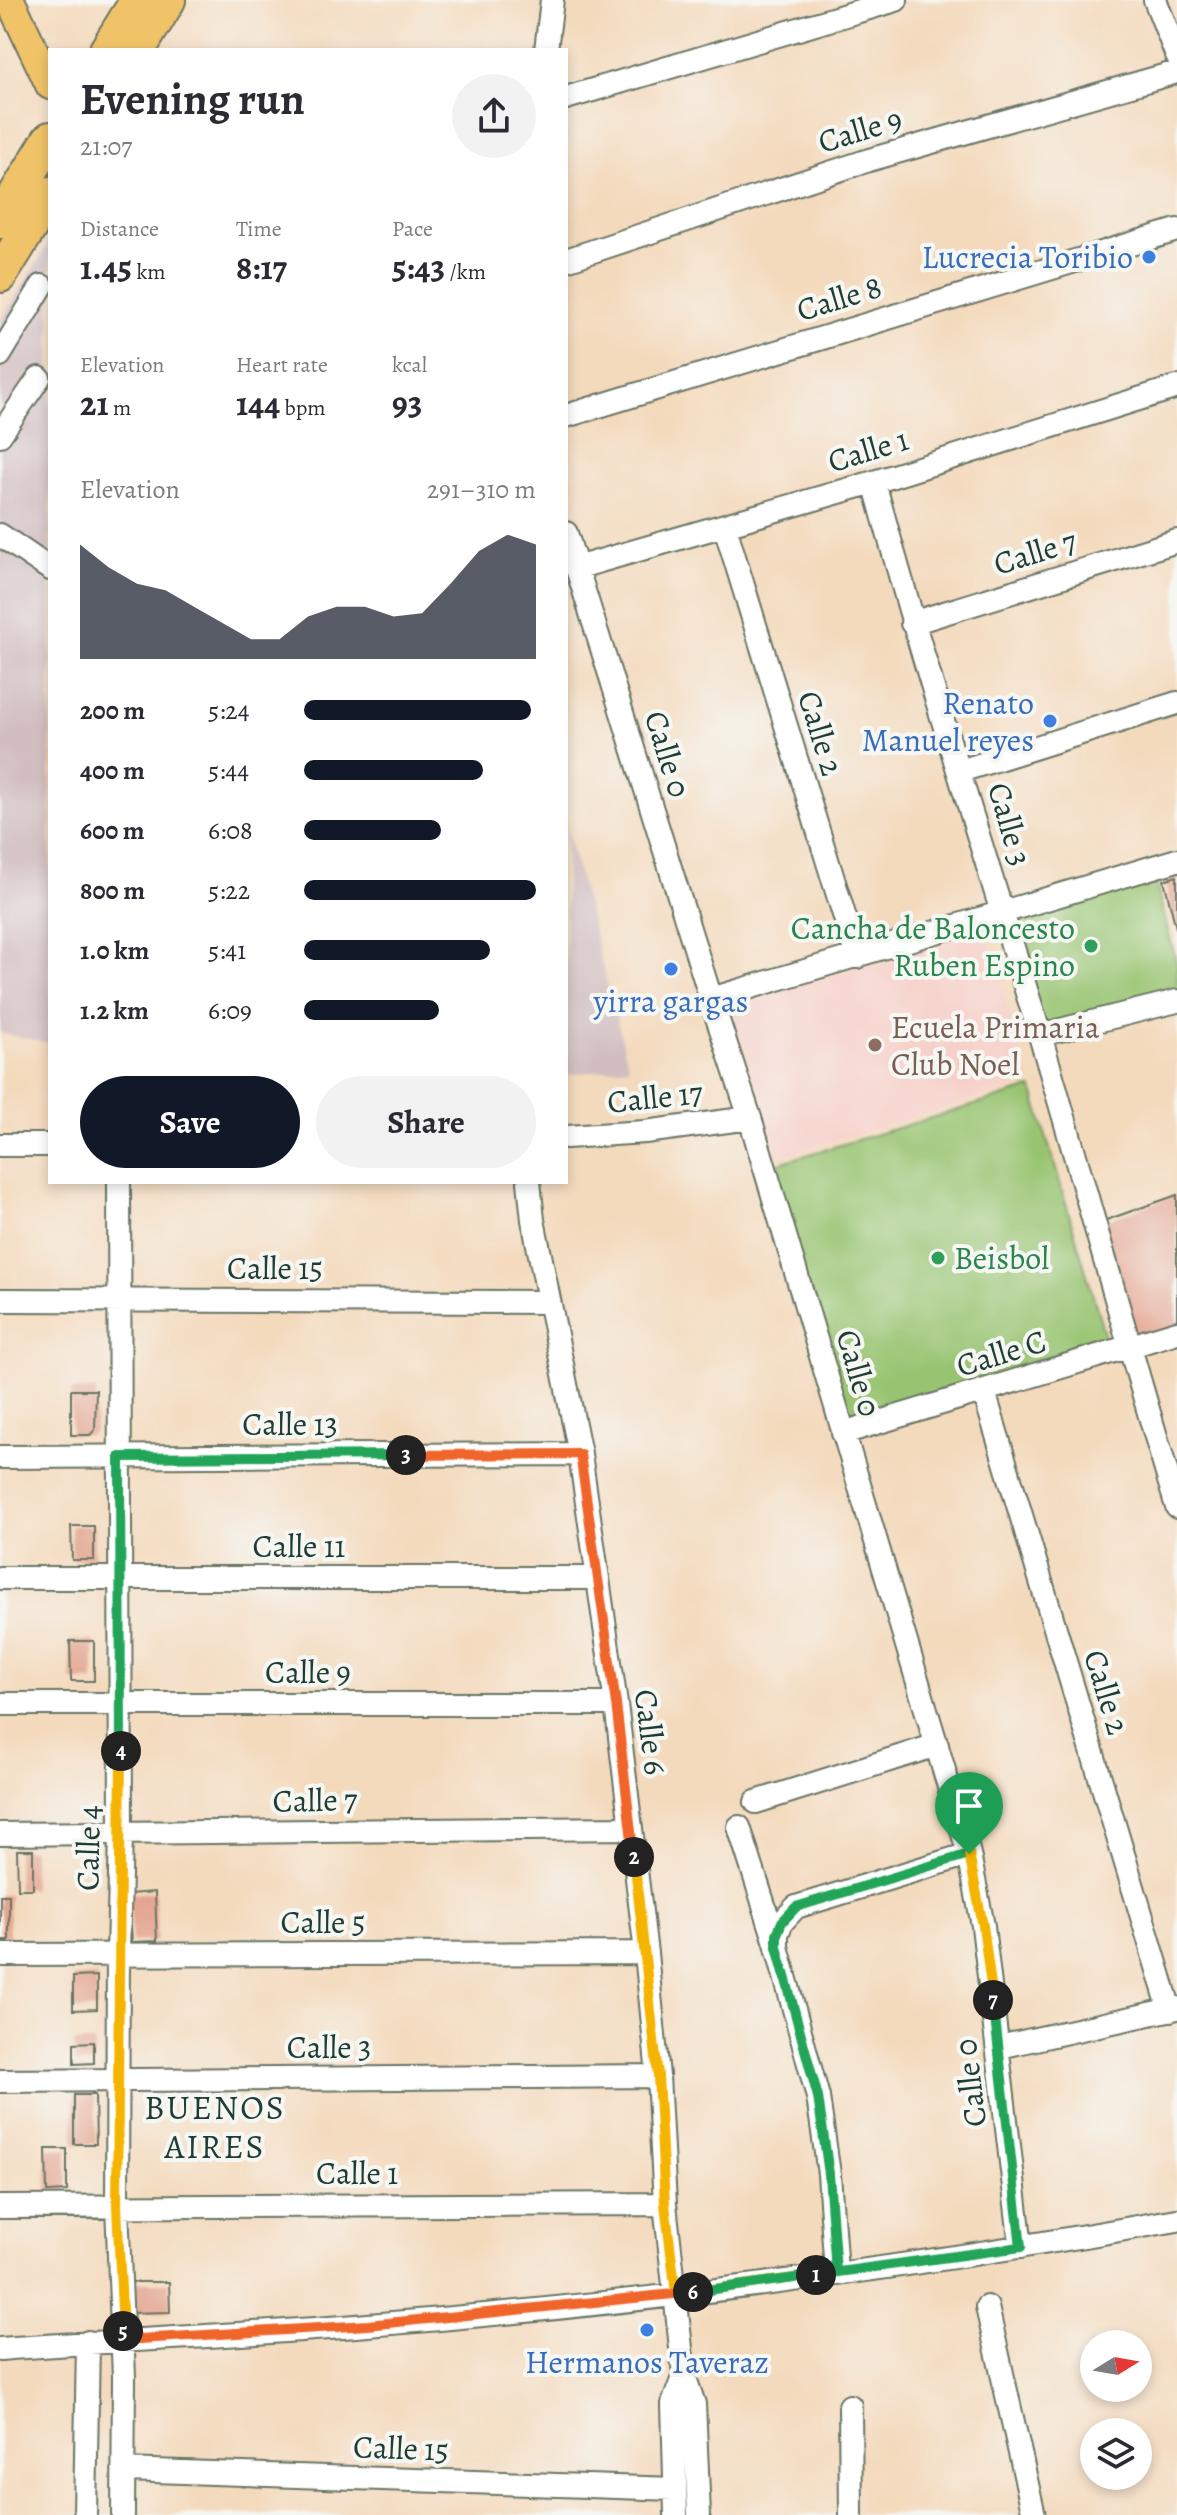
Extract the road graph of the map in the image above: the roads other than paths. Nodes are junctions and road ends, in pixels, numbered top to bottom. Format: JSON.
{"nodes":[{"id":1,"x":10,"y":0,"type":"edge"},
{"id":2,"x":30,"y":0,"type":"edge"},
{"id":3,"x":138,"y":0,"type":"edge"},
{"id":4,"x":168,"y":0,"type":"edge"},
{"id":5,"x":552,"y":0,"type":"edge"},
{"id":6,"x":896,"y":0,"type":"edge"},
{"id":7,"x":1155,"y":0,"type":"edge"},
{"id":8,"x":49,"y":48,"type":"edge"},
{"id":9,"x":108,"y":48,"type":"edge"},
{"id":10,"x":139,"y":48,"type":"edge"},
{"id":11,"x":546,"y":48,"type":"edge"},
{"id":12,"x":1177,"y":56,"type":"edge"},
{"id":13,"x":1177,"y":72,"type":"edge"},
{"id":14,"x":48,"y":81,"type":"edge"},
{"id":15,"x":568,"y":97,"type":"edge"},
{"id":16,"x":48,"y":142,"type":"edge"},
{"id":17,"x":48,"y":197,"type":"edge"},
{"id":18,"x":0,"y":221,"type":"edge"},
{"id":19,"x":1177,"y":230,"type":"edge"},
{"id":20,"x":568,"y":259,"type":"edge"},
{"id":21,"x":0,"y":275,"type":"edge"},
{"id":22,"x":42,"y":286,"type":"dead end"},
{"id":23,"x":0,"y":355,"type":"edge"},
{"id":24,"x":39,"y":378,"type":"dead end"},
{"id":25,"x":1177,"y":387,"type":"edge"},
{"id":26,"x":568,"y":415,"type":"edge"},
{"id":27,"x":0,"y":435,"type":"edge"},
{"id":28,"x":874,"y":482,"type":"junction"},
{"id":29,"x":725,"y":527,"type":"junction"},
{"id":30,"x":0,"y":535,"type":"edge"},
{"id":31,"x":568,"y":540,"type":"edge"},
{"id":32,"x":1177,"y":541,"type":"edge"},
{"id":33,"x":48,"y":568,"type":"edge"},
{"id":34,"x":576,"y":568,"type":"junction"},
{"id":35,"x":912,"y":623,"type":"junction"},
{"id":36,"x":1177,"y":703,"type":"edge"},
{"id":37,"x":960,"y":771,"type":"junction"},
{"id":38,"x":1177,"y":860,"type":"edge"},
{"id":39,"x":1002,"y":913,"type":"junction"},
{"id":40,"x":857,"y":957,"type":"junction"},
{"id":41,"x":711,"y":999,"type":"junction"},
{"id":42,"x":1177,"y":1001,"type":"edge"},
{"id":43,"x":1040,"y":1035,"type":"junction"},
{"id":44,"x":750,"y":1118,"type":"junction"},
{"id":45,"x":568,"y":1137,"type":"edge"},
{"id":46,"x":0,"y":1145,"type":"edge"},
{"id":47,"x":48,"y":1145,"type":"edge"},
{"id":48,"x":119,"y":1184,"type":"edge"},
{"id":49,"x":529,"y":1184,"type":"edge"},
{"id":50,"x":119,"y":1299,"type":"junction"},
{"id":51,"x":0,"y":1300,"type":"edge"},
{"id":52,"x":549,"y":1302,"type":"junction"},
{"id":53,"x":1177,"y":1332,"type":"edge"},
{"id":54,"x":1128,"y":1347,"type":"junction"},
{"id":55,"x":984,"y":1392,"type":"junction"},
{"id":56,"x":843,"y":1433,"type":"junction"},
{"id":57,"x":580,"y":1454,"type":"junction"},
{"id":58,"x":0,"y":1457,"type":"edge"},
{"id":59,"x":120,"y":1457,"type":"junction"},
{"id":60,"x":1177,"y":1507,"type":"edge"},
{"id":61,"x":0,"y":1578,"type":"edge"},
{"id":62,"x":120,"y":1578,"type":"junction"},
{"id":63,"x":598,"y":1578,"type":"junction"},
{"id":64,"x":0,"y":1704,"type":"edge"},
{"id":65,"x":121,"y":1704,"type":"junction"},
{"id":66,"x":616,"y":1704,"type":"junction"},
{"id":67,"x":937,"y":1745,"type":"junction"},
{"id":68,"x":756,"y":1802,"type":"dead end"},
{"id":69,"x":739,"y":1827,"type":"dead end"},
{"id":70,"x":631,"y":1828,"type":"junction"},
{"id":71,"x":0,"y":1834,"type":"edge"},
{"id":72,"x":121,"y":1834,"type":"junction"},
{"id":73,"x":969,"y":1854,"type":"junction"},
{"id":74,"x":777,"y":1947,"type":"junction"},
{"id":75,"x":646,"y":1953,"type":"junction"},
{"id":76,"x":118,"y":1954,"type":"junction"},
{"id":77,"x":0,"y":1955,"type":"edge"},
{"id":78,"x":1173,"y":2009,"type":"edge"},
{"id":79,"x":999,"y":2047,"type":"junction"},
{"id":80,"x":658,"y":2076,"type":"junction"},
{"id":81,"x":0,"y":2081,"type":"edge"},
{"id":82,"x":118,"y":2081,"type":"junction"},
{"id":83,"x":665,"y":2204,"type":"junction"},
{"id":84,"x":117,"y":2206,"type":"junction"},
{"id":85,"x":0,"y":2207,"type":"edge"},
{"id":86,"x":1177,"y":2220,"type":"edge"},
{"id":87,"x":1021,"y":2247,"type":"junction"},
{"id":88,"x":836,"y":2272,"type":"junction"},
{"id":89,"x":676,"y":2294,"type":"junction"},
{"id":90,"x":987,"y":2307,"type":"dead end"},
{"id":91,"x":123,"y":2340,"type":"junction"},
{"id":92,"x":88,"y":2342,"type":"junction"},
{"id":93,"x":0,"y":2349,"type":"edge"},
{"id":94,"x":684,"y":2375,"type":"junction"},
{"id":95,"x":850,"y":2406,"type":"dead end"},
{"id":96,"x":124,"y":2470,"type":"junction"},
{"id":97,"x":675,"y":2489,"type":"junction"},
{"id":98,"x":85,"y":2515,"type":"edge"},
{"id":99,"x":123,"y":2515,"type":"edge"},
{"id":100,"x":676,"y":2515,"type":"edge"},
{"id":101,"x":699,"y":2515,"type":"edge"},
{"id":102,"x":851,"y":2515,"type":"edge"},
{"id":103,"x":1034,"y":2515,"type":"edge"}],
"edges":[{"from":1,"to":14,"type":"main road"},
{"from":2,"to":8,"type":"main road"},
{"from":3,"to":9,"type":"highway"},
{"from":4,"to":10,"type":"highway"},
{"from":5,"to":11,"type":"street"},
{"from":6,"to":15,"type":"street"},
{"from":7,"to":12,"type":"street"},
{"from":13,"to":20,"type":"street","name":"Calle 9"},
{"from":16,"to":18,"type":"highway"},
{"from":17,"to":21,"type":"highway"},
{"from":19,"to":26,"type":"street","name":"Calle 8"},
{"from":22,"to":23,"type":"street"},
{"from":24,"to":27,"type":"street"},
{"from":25,"to":28,"type":"street","name":"Calle 1"},
{"from":28,"to":29,"type":"street","name":"Calle 1"},
{"from":28,"to":35,"type":"street","name":"Calle 3"},
{"from":29,"to":34,"type":"street","name":"Calle 1"},
{"from":29,"to":40,"type":"street","name":"Calle 2"},
{"from":30,"to":33,"type":"street"},
{"from":31,"to":34,"type":"street","name":"Calle 0"},
{"from":32,"to":35,"type":"street","name":"Calle 7"},
{"from":34,"to":41,"type":"street","name":"Calle 0"},
{"from":35,"to":37,"type":"street","name":"Calle 3"},
{"from":36,"to":37,"type":"street"},
{"from":37,"to":39,"type":"street","name":"Calle 3"},
{"from":38,"to":39,"type":"street"},
{"from":39,"to":40,"type":"street"},
{"from":39,"to":43,"type":"street","name":"Calle 3"},
{"from":40,"to":41,"type":"street"},
{"from":41,"to":44,"type":"street","name":"Calle 0"},
{"from":42,"to":43,"type":"street"},
{"from":43,"to":54,"type":"street","name":"Calle 3"},
{"from":44,"to":45,"type":"street","name":"Calle 17"},
{"from":44,"to":56,"type":"street","name":"Calle 0"},
{"from":46,"to":47,"type":"street"},
{"from":48,"to":50,"type":"street","name":"Calle 4"},
{"from":49,"to":52,"type":"street","name":"Calle 6"},
{"from":50,"to":51,"type":"street","name":"Calle 15"},
{"from":50,"to":52,"type":"street","name":"Calle 15"},
{"from":50,"to":59,"type":"street","name":"Calle 4"},
{"from":52,"to":57,"type":"street","name":"Calle 6"},
{"from":53,"to":54,"type":"street","name":"Calle C"},
{"from":54,"to":55,"type":"street","name":"Calle C"},
{"from":54,"to":60,"type":"street","name":"Calle 3"},
{"from":55,"to":56,"type":"street","name":"Calle C"},
{"from":55,"to":78,"type":"street","name":"Calle 2"},
{"from":56,"to":67,"type":"street","name":"Calle 0"},
{"from":57,"to":59,"type":"street","name":"Calle 13"},
{"from":57,"to":63,"type":"street","name":"Calle 6"},
{"from":58,"to":59,"type":"street","name":"Calle 13"},
{"from":59,"to":62,"type":"street","name":"Calle 4"},
{"from":61,"to":62,"type":"street","name":"Calle 11"},
{"from":62,"to":63,"type":"street","name":"Calle 11"},
{"from":62,"to":65,"type":"street","name":"Calle 4"},
{"from":63,"to":66,"type":"street","name":"Calle 6"},
{"from":64,"to":65,"type":"street","name":"Calle 9"},
{"from":65,"to":66,"type":"street","name":"Calle 9"},
{"from":65,"to":72,"type":"street","name":"Calle 4"},
{"from":66,"to":70,"type":"street","name":"Calle 6"},
{"from":67,"to":68,"type":"street"},
{"from":67,"to":73,"type":"street","name":"Calle 0"},
{"from":69,"to":74,"type":"street"},
{"from":70,"to":72,"type":"street","name":"Calle 7"},
{"from":70,"to":75,"type":"street","name":"Calle 6"},
{"from":71,"to":72,"type":"street","name":"Calle 7"},
{"from":72,"to":76,"type":"street","name":"Calle 4"},
{"from":73,"to":74,"type":"street"},
{"from":73,"to":79,"type":"street","name":"Calle 0"},
{"from":74,"to":88,"type":"street"},
{"from":75,"to":76,"type":"street","name":"Calle 5"},
{"from":75,"to":80,"type":"street","name":"Calle 6"},
{"from":76,"to":77,"type":"street","name":"Calle 5"},
{"from":76,"to":82,"type":"street","name":"Calle 4"},
{"from":78,"to":79,"type":"street"},
{"from":79,"to":87,"type":"street","name":"Calle 0"},
{"from":80,"to":82,"type":"street","name":"Calle 3"},
{"from":80,"to":83,"type":"street","name":"Calle 6"},
{"from":81,"to":82,"type":"street","name":"Calle 3"},
{"from":82,"to":84,"type":"street","name":"Calle 4"},
{"from":83,"to":84,"type":"street","name":"Calle 1"},
{"from":83,"to":89,"type":"street","name":"Calle 6"},
{"from":84,"to":85,"type":"street","name":"Calle 1"},
{"from":84,"to":91,"type":"street","name":"Calle 4"},
{"from":86,"to":87,"type":"street"},
{"from":87,"to":88,"type":"street"},
{"from":88,"to":89,"type":"street"},
{"from":89,"to":91,"type":"street"},
{"from":89,"to":94,"type":"street","name":"Calle 6"},
{"from":90,"to":103,"type":"street"},
{"from":91,"to":92,"type":"street"},
{"from":91,"to":96,"type":"street","name":"Calle 4"},
{"from":92,"to":93,"type":"street"},
{"from":92,"to":98,"type":"street"},
{"from":94,"to":97,"type":"street"},
{"from":94,"to":101,"type":"street"},
{"from":95,"to":102,"type":"street"},
{"from":96,"to":97,"type":"street","name":"Calle 15"},
{"from":96,"to":99,"type":"street","name":"Calle 4"},
{"from":97,"to":100,"type":"street"}]}
